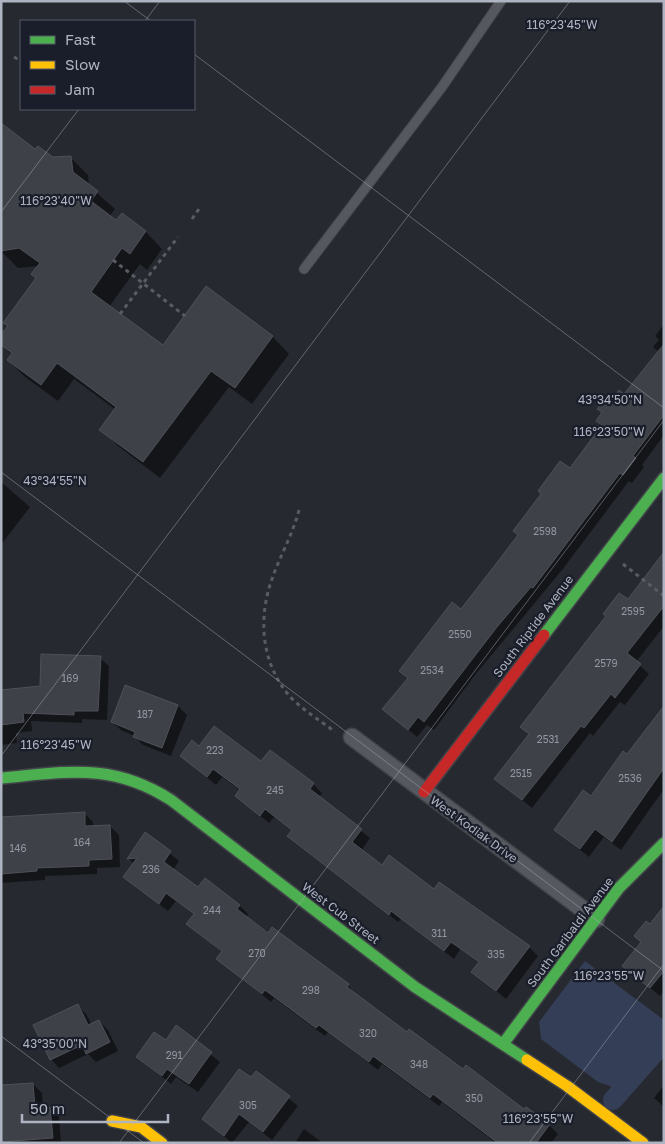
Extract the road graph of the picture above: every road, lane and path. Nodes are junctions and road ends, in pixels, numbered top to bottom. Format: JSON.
{"nodes":[{"id":1,"x":501,"y":1,"type":"edge"},
{"id":2,"x":14,"y":57,"type":"dead end"},
{"id":3,"x":20,"y":60,"type":"edge"},
{"id":4,"x":199,"y":209,"type":"dead end"},
{"id":5,"x":192,"y":219,"type":"dead end"},
{"id":6,"x":178,"y":237,"type":"dead end"},
{"id":7,"x":113,"y":260,"type":"dead end"},
{"id":8,"x":304,"y":269,"type":"dead end"},
{"id":9,"x":143,"y":283,"type":"junction"},
{"id":10,"x":120,"y":314,"type":"dead end"},
{"id":11,"x":184,"y":316,"type":"dead end"},
{"id":12,"x":664,"y":478,"type":"edge"},
{"id":13,"x":299,"y":510,"type":"dead end"},
{"id":14,"x":607,"y":552,"type":"junction"},
{"id":15,"x":664,"y":596,"type":"edge"},
{"id":16,"x":344,"y":735,"type":"joint"},
{"id":17,"x":1,"y":778,"type":"edge"},
{"id":18,"x":424,"y":792,"type":"junction"},
{"id":19,"x":664,"y":843,"type":"edge"},
{"id":20,"x":596,"y":919,"type":"junction"},
{"id":21,"x":503,"y":1044,"type":"junction"},
{"id":22,"x":112,"y":1121,"type":"dead end"},
{"id":23,"x":162,"y":1143,"type":"edge"},
{"id":24,"x":643,"y":1143,"type":"edge"}],
"edges":[{"from":1,"to":8,"type":"lane"},
{"from":2,"to":3,"type":"path"},
{"from":4,"to":5,"type":"path"},
{"from":6,"to":9,"type":"path"},
{"from":7,"to":9,"type":"path"},
{"from":9,"to":10,"type":"path"},
{"from":9,"to":11,"type":"path"},
{"from":12,"to":14,"type":"street","name":"South Riptide Avenue"},
{"from":13,"to":16,"type":"path"},
{"from":14,"to":15,"type":"path"},
{"from":14,"to":18,"type":"street","name":"South Riptide Avenue"},
{"from":16,"to":18,"type":"street","name":"West Kodiak Drive"},
{"from":17,"to":21,"type":"street","name":"West Cub Street"},
{"from":18,"to":20,"type":"street","name":"West Kodiak Drive"},
{"from":19,"to":20,"type":"street","name":"South Garibaldi Avenue"},
{"from":20,"to":21,"type":"street","name":"South Garibaldi Avenue"},
{"from":21,"to":24,"type":"street","name":"West Cub Street"},
{"from":22,"to":23,"type":"street"}]}
